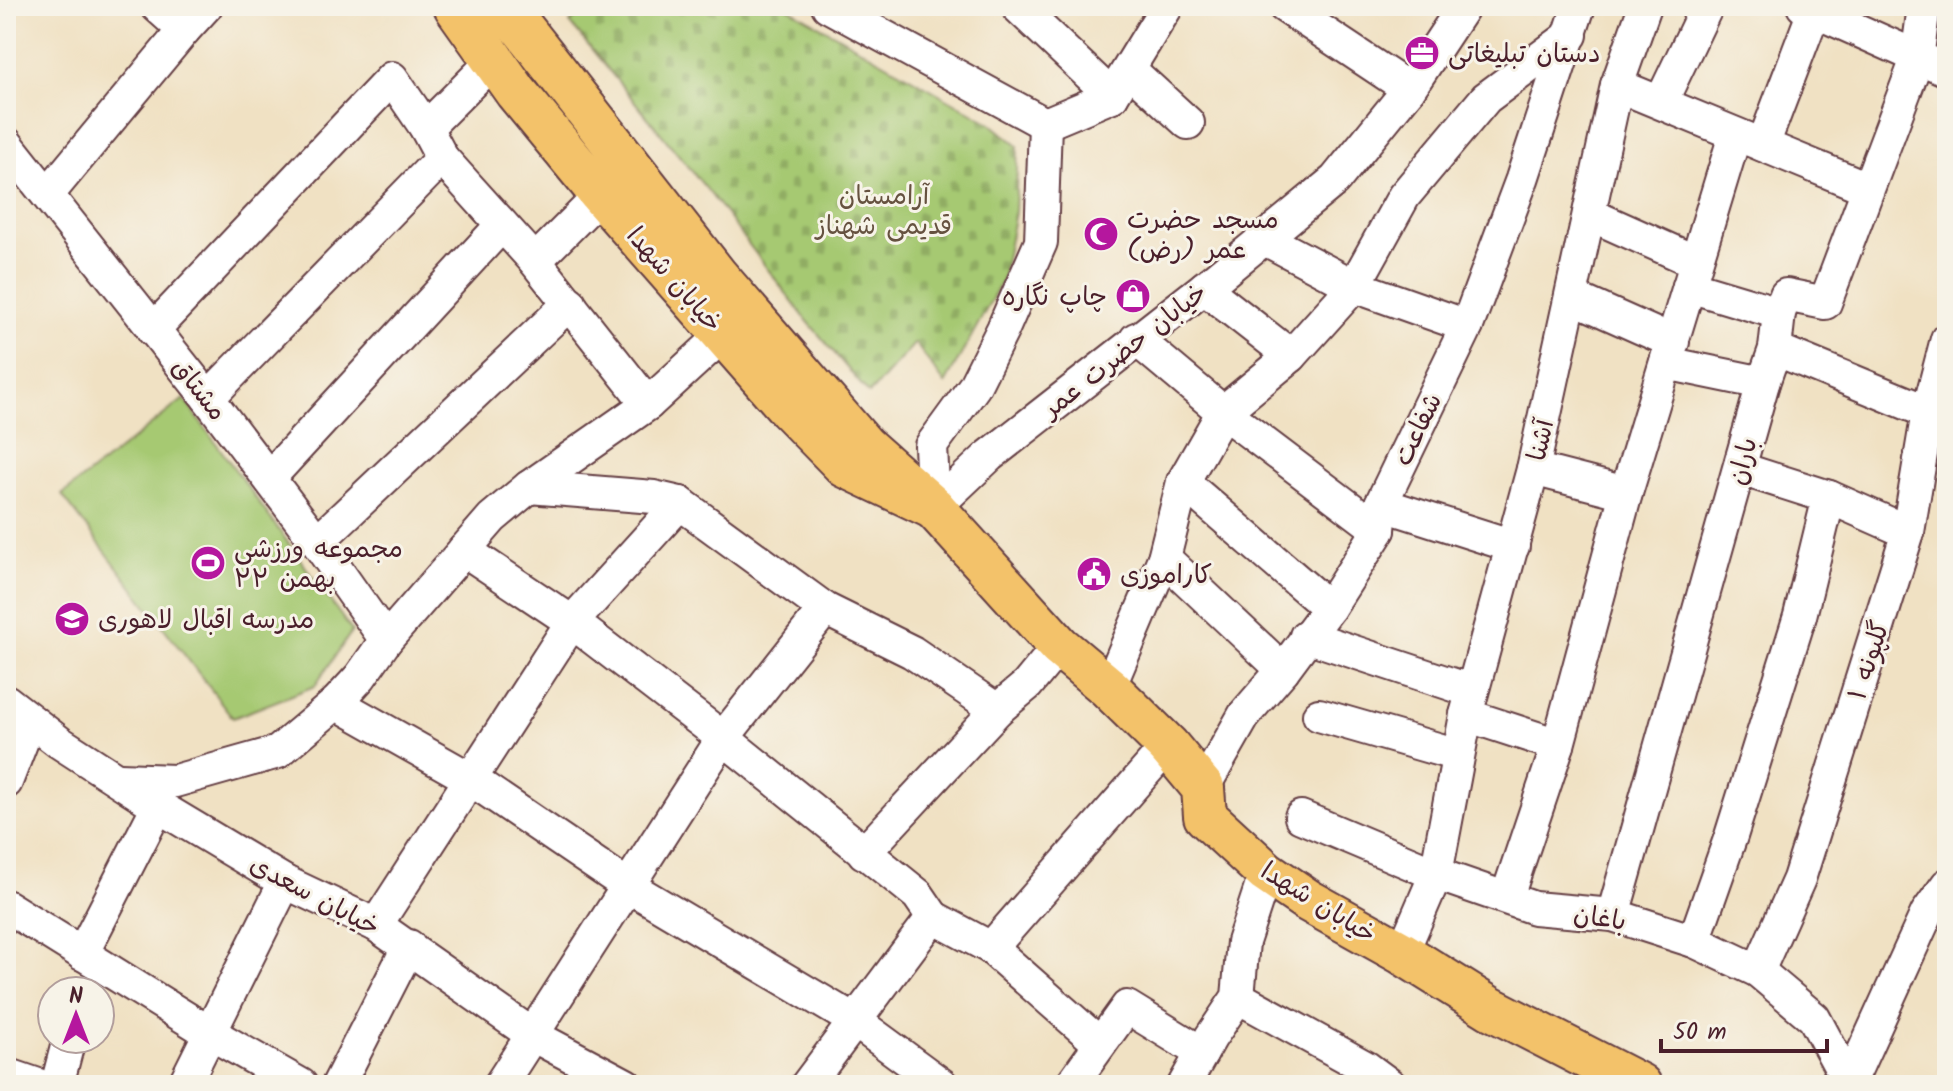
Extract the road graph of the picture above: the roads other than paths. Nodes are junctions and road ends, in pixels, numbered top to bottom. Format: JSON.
{"nodes":[{"id":1,"x":157,"y":6,"type":"edge"},
{"id":2,"x":206,"y":6,"type":"edge"},
{"id":3,"x":455,"y":6,"type":"edge"},
{"id":4,"x":505,"y":6,"type":"edge"},
{"id":5,"x":828,"y":6,"type":"edge"},
{"id":6,"x":1017,"y":6,"type":"edge"},
{"id":7,"x":1167,"y":6,"type":"edge"},
{"id":8,"x":1284,"y":6,"type":"edge"},
{"id":9,"x":1464,"y":6,"type":"edge"},
{"id":10,"x":1645,"y":6,"type":"edge"},
{"id":11,"x":1707,"y":6,"type":"edge"},
{"id":12,"x":1924,"y":6,"type":"edge"},
{"id":13,"x":1808,"y":8,"type":"edge"},
{"id":14,"x":1575,"y":21,"type":"edge"},
{"id":15,"x":184,"y":30,"type":"junction"},
{"id":16,"x":1917,"y":59,"type":"junction"},
{"id":17,"x":494,"y":60,"type":"junction"},
{"id":18,"x":1947,"y":70,"type":"edge"},
{"id":19,"x":1121,"y":83,"type":"junction"},
{"id":20,"x":1617,"y":85,"type":"junction"},
{"id":21,"x":1409,"y":89,"type":"junction"},
{"id":22,"x":1661,"y":102,"type":"junction"},
{"id":23,"x":1188,"y":123,"type":"dead end"},
{"id":24,"x":1045,"y":124,"type":"junction"},
{"id":25,"x":426,"y":128,"type":"junction"},
{"id":26,"x":1749,"y":140,"type":"junction"},
{"id":27,"x":6,"y":143,"type":"edge"},
{"id":28,"x":442,"y":158,"type":"junction"},
{"id":29,"x":1867,"y":188,"type":"junction"},
{"id":30,"x":48,"y":194,"type":"junction"},
{"id":31,"x":601,"y":195,"type":"junction"},
{"id":32,"x":1589,"y":214,"type":"junction"},
{"id":33,"x":502,"y":225,"type":"junction"},
{"id":34,"x":1263,"y":238,"type":"junction"},
{"id":35,"x":535,"y":261,"type":"junction"},
{"id":36,"x":1692,"y":274,"type":"junction"},
{"id":37,"x":1354,"y":286,"type":"junction"},
{"id":38,"x":1204,"y":288,"type":"junction"},
{"id":39,"x":1572,"y":297,"type":"junction"},
{"id":40,"x":570,"y":303,"type":"junction"},
{"id":41,"x":1779,"y":313,"type":"junction"},
{"id":42,"x":1467,"y":326,"type":"junction"},
{"id":43,"x":153,"y":330,"type":"junction"},
{"id":44,"x":723,"y":335,"type":"junction"},
{"id":45,"x":1136,"y":339,"type":"junction"},
{"id":46,"x":1947,"y":340,"type":"edge"},
{"id":47,"x":1775,"y":349,"type":"junction"},
{"id":48,"x":1670,"y":352,"type":"junction"},
{"id":49,"x":1291,"y":356,"type":"junction"},
{"id":50,"x":1763,"y":383,"type":"junction"},
{"id":51,"x":208,"y":398,"type":"junction"},
{"id":52,"x":648,"y":404,"type":"junction"},
{"id":53,"x":1223,"y":412,"type":"junction"},
{"id":54,"x":1928,"y":412,"type":"junction"},
{"id":55,"x":1533,"y":469,"type":"junction"},
{"id":56,"x":1741,"y":469,"type":"junction"},
{"id":57,"x":269,"y":478,"type":"junction"},
{"id":58,"x":1183,"y":482,"type":"junction"},
{"id":59,"x":529,"y":487,"type":"junction"},
{"id":60,"x":1626,"y":493,"type":"junction"},
{"id":61,"x":1829,"y":497,"type":"junction"},
{"id":62,"x":680,"y":503,"type":"junction"},
{"id":63,"x":934,"y":508,"type":"junction"},
{"id":64,"x":1380,"y":517,"type":"junction"},
{"id":65,"x":1908,"y":532,"type":"junction"},
{"id":66,"x":317,"y":542,"type":"junction"},
{"id":67,"x":1513,"y":546,"type":"junction"},
{"id":68,"x":464,"y":550,"type":"junction"},
{"id":69,"x":1164,"y":558,"type":"junction"},
{"id":70,"x":1329,"y":608,"type":"junction"},
{"id":71,"x":825,"y":609,"type":"junction"},
{"id":72,"x":572,"y":622,"type":"junction"},
{"id":73,"x":1306,"y":636,"type":"junction"},
{"id":74,"x":386,"y":640,"type":"junction"},
{"id":75,"x":1059,"y":646,"type":"junction"},
{"id":76,"x":1283,"y":670,"type":"junction"},
{"id":77,"x":1109,"y":688,"type":"junction"},
{"id":78,"x":336,"y":703,"type":"junction"},
{"id":79,"x":1469,"y":703,"type":"junction"},
{"id":80,"x":18,"y":710,"type":"edge"},
{"id":81,"x":997,"y":710,"type":"junction"},
{"id":82,"x":1319,"y":715,"type":"dead end"},
{"id":83,"x":723,"y":738,"type":"junction"},
{"id":84,"x":1558,"y":745,"type":"junction"},
{"id":85,"x":1168,"y":746,"type":"junction"},
{"id":86,"x":1458,"y":755,"type":"junction"},
{"id":87,"x":469,"y":778,"type":"junction"},
{"id":88,"x":120,"y":779,"type":"junction"},
{"id":89,"x":6,"y":782,"type":"edge"},
{"id":90,"x":1203,"y":788,"type":"junction"},
{"id":91,"x":158,"y":806,"type":"junction"},
{"id":92,"x":1301,"y":817,"type":"dead end"},
{"id":93,"x":864,"y":853,"type":"junction"},
{"id":94,"x":1266,"y":872,"type":"junction"},
{"id":95,"x":1436,"y":874,"type":"junction"},
{"id":96,"x":285,"y":882,"type":"junction"},
{"id":97,"x":1947,"y":885,"type":"edge"},
{"id":98,"x":628,"y":886,"type":"junction"},
{"id":99,"x":1507,"y":897,"type":"junction"},
{"id":100,"x":6,"y":906,"type":"edge"},
{"id":101,"x":1613,"y":915,"type":"junction"},
{"id":102,"x":933,"y":917,"type":"junction"},
{"id":103,"x":376,"y":925,"type":"junction"},
{"id":104,"x":1694,"y":941,"type":"junction"},
{"id":105,"x":409,"y":946,"type":"junction"},
{"id":106,"x":991,"y":948,"type":"junction"},
{"id":107,"x":1402,"y":953,"type":"junction"},
{"id":108,"x":93,"y":971,"type":"edge"},
{"id":109,"x":1758,"y":971,"type":"junction"},
{"id":110,"x":1238,"y":997,"type":"junction"},
{"id":111,"x":855,"y":1021,"type":"junction"},
{"id":112,"x":210,"y":1033,"type":"junction"},
{"id":113,"x":534,"y":1036,"type":"junction"},
{"id":114,"x":1100,"y":1044,"type":"junction"},
{"id":115,"x":1202,"y":1053,"type":"junction"},
{"id":116,"x":65,"y":1055,"type":"edge"},
{"id":117,"x":6,"y":1074,"type":"edge"},
{"id":118,"x":1373,"y":1079,"type":"edge"},
{"id":119,"x":1849,"y":1084,"type":"edge"},
{"id":120,"x":38,"y":1085,"type":"edge"},
{"id":121,"x":57,"y":1085,"type":"edge"},
{"id":122,"x":184,"y":1085,"type":"edge"},
{"id":123,"x":301,"y":1085,"type":"edge"},
{"id":124,"x":338,"y":1085,"type":"edge"},
{"id":125,"x":500,"y":1085,"type":"edge"},
{"id":126,"x":626,"y":1085,"type":"edge"},
{"id":127,"x":807,"y":1085,"type":"edge"},
{"id":128,"x":942,"y":1085,"type":"edge"},
{"id":129,"x":1071,"y":1085,"type":"edge"},
{"id":130,"x":1184,"y":1085,"type":"edge"},
{"id":131,"x":1640,"y":1085,"type":"edge"}],
"edges":[{"from":1,"to":15,"type":"street"},
{"from":2,"to":15,"type":"street"},
{"from":3,"to":17,"type":"main road","name":"خیابان شهدا"},
{"from":4,"to":63,"type":"main road","name":"خیابان شهدا"},
{"from":5,"to":24,"type":"street"},
{"from":6,"to":19,"type":"street"},
{"from":7,"to":19,"type":"street"},
{"from":8,"to":21,"type":"street"},
{"from":9,"to":21,"type":"street","name":"خیابان حضرت عمر"},
{"from":10,"to":20,"type":"street","name":"آشنا"},
{"from":11,"to":22,"type":"street"},
{"from":12,"to":16,"type":"street"},
{"from":13,"to":16,"type":"street"},
{"from":13,"to":26,"type":"street"},
{"from":14,"to":37,"type":"street"},
{"from":14,"to":42,"type":"street","name":"شفاعت"},
{"from":15,"to":30,"type":"street"},
{"from":16,"to":18,"type":"street"},
{"from":16,"to":29,"type":"street"},
{"from":17,"to":25,"type":"street"},
{"from":17,"to":31,"type":"main road","name":"خیابان شهدا"},
{"from":19,"to":23,"type":"street"},
{"from":19,"to":24,"type":"street"},
{"from":20,"to":22,"type":"street"},
{"from":20,"to":32,"type":"street","name":"آشنا"},
{"from":21,"to":34,"type":"street","name":"خیابان حضرت عمر"},
{"from":22,"to":26,"type":"street"},
{"from":24,"to":63,"type":"street"},
{"from":25,"to":28,"type":"street"},
{"from":25,"to":43,"type":"street"},
{"from":26,"to":29,"type":"street"},
{"from":26,"to":36,"type":"street"},
{"from":27,"to":30,"type":"street","name":"مشتاق"},
{"from":28,"to":33,"type":"street"},
{"from":28,"to":51,"type":"street"},
{"from":29,"to":41,"type":"street"},
{"from":30,"to":43,"type":"street","name":"مشتاق"},
{"from":31,"to":35,"type":"street"},
{"from":31,"to":44,"type":"main road","name":"خیابان شهدا"},
{"from":32,"to":36,"type":"street"},
{"from":32,"to":39,"type":"street","name":"آشنا"},
{"from":33,"to":35,"type":"street"},
{"from":33,"to":57,"type":"street"},
{"from":34,"to":37,"type":"street"},
{"from":34,"to":38,"type":"street","name":"خیابان حضرت عمر"},
{"from":35,"to":40,"type":"street"},
{"from":36,"to":41,"type":"street"},
{"from":36,"to":48,"type":"street"},
{"from":37,"to":42,"type":"street"},
{"from":37,"to":49,"type":"street"},
{"from":38,"to":45,"type":"street","name":"خیابان حضرت عمر"},
{"from":38,"to":49,"type":"street"},
{"from":39,"to":48,"type":"street"},
{"from":39,"to":55,"type":"street","name":"آشنا"},
{"from":40,"to":52,"type":"street"},
{"from":40,"to":66,"type":"street"},
{"from":41,"to":47,"type":"street","name":"باران"},
{"from":42,"to":64,"type":"street","name":"شفاعت"},
{"from":43,"to":51,"type":"street","name":"مشتاق"},
{"from":44,"to":52,"type":"street"},
{"from":44,"to":63,"type":"main road","name":"خیابان شهدا"},
{"from":45,"to":53,"type":"street"},
{"from":45,"to":63,"type":"street","name":"خیابان حضرت عمر"},
{"from":46,"to":54,"type":"street","name":"گلپونه ۱"},
{"from":47,"to":50,"type":"street","name":"باران"},
{"from":47,"to":54,"type":"street"},
{"from":48,"to":50,"type":"street"},
{"from":48,"to":60,"type":"street"},
{"from":49,"to":53,"type":"street"},
{"from":50,"to":56,"type":"street","name":"باران"},
{"from":51,"to":57,"type":"street","name":"مشتاق"},
{"from":52,"to":59,"type":"street"},
{"from":53,"to":58,"type":"street"},
{"from":53,"to":64,"type":"street"},
{"from":54,"to":65,"type":"street","name":"گلپونه ۱"},
{"from":55,"to":60,"type":"street"},
{"from":55,"to":67,"type":"street","name":"آشنا"},
{"from":56,"to":61,"type":"street"},
{"from":56,"to":101,"type":"street","name":"باران"},
{"from":57,"to":66,"type":"street","name":"مشتاق"},
{"from":58,"to":69,"type":"street"},
{"from":58,"to":70,"type":"street"},
{"from":59,"to":62,"type":"street"},
{"from":59,"to":68,"type":"street"},
{"from":60,"to":84,"type":"street"},
{"from":61,"to":65,"type":"street"},
{"from":61,"to":104,"type":"street"},
{"from":62,"to":71,"type":"street"},
{"from":62,"to":72,"type":"street"},
{"from":63,"to":75,"type":"main road","name":"خیابان شهدا"},
{"from":64,"to":67,"type":"street"},
{"from":64,"to":70,"type":"street","name":"شفاعت"},
{"from":65,"to":109,"type":"street","name":"گلپونه ۱"},
{"from":66,"to":74,"type":"street","name":"مشتاق"},
{"from":67,"to":79,"type":"street","name":"آشنا"},
{"from":68,"to":72,"type":"street"},
{"from":68,"to":74,"type":"street"},
{"from":69,"to":76,"type":"street"},
{"from":69,"to":77,"type":"street"},
{"from":70,"to":73,"type":"street","name":"شفاعت"},
{"from":71,"to":81,"type":"street"},
{"from":71,"to":83,"type":"street"},
{"from":72,"to":83,"type":"street"},
{"from":72,"to":87,"type":"street"},
{"from":73,"to":76,"type":"street","name":"شفاعت"},
{"from":73,"to":79,"type":"street"},
{"from":74,"to":78,"type":"street"},
{"from":75,"to":77,"type":"main road","name":"خیابان شهدا"},
{"from":75,"to":81,"type":"street"},
{"from":76,"to":90,"type":"street","name":"شفاعت"},
{"from":77,"to":85,"type":"main road","name":"خیابان شهدا"},
{"from":78,"to":87,"type":"street"},
{"from":78,"to":88,"type":"street"},
{"from":79,"to":84,"type":"street"},
{"from":79,"to":86,"type":"street","name":"آشنا"},
{"from":80,"to":88,"type":"street","name":"خیابان سعدی"},
{"from":80,"to":89,"type":"street"},
{"from":81,"to":93,"type":"street"},
{"from":82,"to":86,"type":"street"},
{"from":83,"to":93,"type":"street"},
{"from":83,"to":98,"type":"street"},
{"from":84,"to":99,"type":"street"},
{"from":85,"to":90,"type":"main road","name":"خیابان شهدا"},
{"from":85,"to":106,"type":"street"},
{"from":86,"to":95,"type":"street","name":"آشنا"},
{"from":87,"to":98,"type":"street"},
{"from":87,"to":103,"type":"street"},
{"from":88,"to":91,"type":"street","name":"خیابان سعدی"},
{"from":90,"to":94,"type":"main road","name":"خیابان شهدا"},
{"from":91,"to":96,"type":"street","name":"خیابان سعدی"},
{"from":91,"to":108,"type":"street"},
{"from":92,"to":95,"type":"street","name":"باغان"},
{"from":93,"to":102,"type":"street"},
{"from":94,"to":107,"type":"main road","name":"خیابان شهدا"},
{"from":94,"to":110,"type":"street"},
{"from":95,"to":99,"type":"street","name":"باغان"},
{"from":95,"to":107,"type":"street","name":"آشنا"},
{"from":96,"to":103,"type":"street","name":"خیابان سعدی"},
{"from":96,"to":112,"type":"street"},
{"from":97,"to":119,"type":"street"},
{"from":98,"to":111,"type":"street"},
{"from":98,"to":113,"type":"street"},
{"from":99,"to":101,"type":"street","name":"باغان"},
{"from":100,"to":108,"type":"street"},
{"from":101,"to":104,"type":"street","name":"باغان"},
{"from":102,"to":106,"type":"street"},
{"from":102,"to":111,"type":"street"},
{"from":103,"to":105,"type":"street","name":"خیابان سعدی"},
{"from":104,"to":109,"type":"street","name":"باغان"},
{"from":105,"to":113,"type":"street","name":"خیابان سعدی"},
{"from":105,"to":124,"type":"street"},
{"from":106,"to":114,"type":"street"},
{"from":107,"to":131,"type":"main road","name":"خیابان شهدا"},
{"from":108,"to":112,"type":"street"},
{"from":109,"to":119,"type":"street","name":"باغان"},
{"from":110,"to":115,"type":"street"},
{"from":110,"to":118,"type":"street"},
{"from":111,"to":127,"type":"street"},
{"from":111,"to":128,"type":"street"},
{"from":112,"to":122,"type":"street"},
{"from":112,"to":123,"type":"street"},
{"from":113,"to":125,"type":"street"},
{"from":113,"to":126,"type":"street","name":"خیابان سعدی"},
{"from":114,"to":115,"type":"street"},
{"from":114,"to":129,"type":"street"},
{"from":115,"to":130,"type":"street"},
{"from":116,"to":121,"type":"street"},
{"from":117,"to":120,"type":"street"}]}
